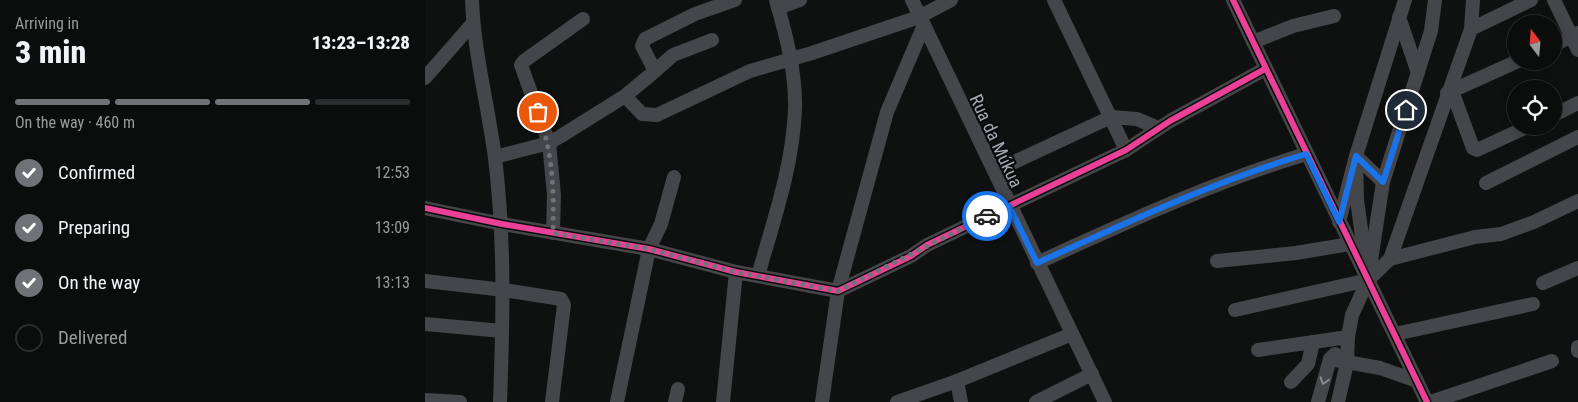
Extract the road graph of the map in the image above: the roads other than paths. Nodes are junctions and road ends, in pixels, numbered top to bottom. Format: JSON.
{"nodes":[{"id":1,"x":472,"y":0,"type":"edge"},
{"id":2,"x":735,"y":0,"type":"edge"},
{"id":3,"x":800,"y":0,"type":"edge"},
{"id":4,"x":912,"y":0,"type":"edge"},
{"id":5,"x":951,"y":0,"type":"edge"},
{"id":6,"x":1054,"y":0,"type":"edge"},
{"id":7,"x":1233,"y":0,"type":"edge"},
{"id":8,"x":1405,"y":0,"type":"edge"},
{"id":9,"x":1435,"y":0,"type":"edge"},
{"id":10,"x":1473,"y":0,"type":"edge"},
{"id":11,"x":1531,"y":0,"type":"edge"},
{"id":12,"x":1554,"y":0,"type":"edge"},
{"id":13,"x":777,"y":4,"type":"edge"},
{"id":14,"x":1334,"y":16,"type":"dead end"},
{"id":15,"x":1399,"y":17,"type":"junction"},
{"id":16,"x":583,"y":19,"type":"dead end"},
{"id":17,"x":922,"y":21,"type":"junction"},
{"id":18,"x":473,"y":23,"type":"junction"},
{"id":19,"x":1471,"y":28,"type":"junction"},
{"id":20,"x":1575,"y":35,"type":"edge"},
{"id":21,"x":712,"y":40,"type":"dead end"},
{"id":22,"x":1563,"y":41,"type":"edge"},
{"id":23,"x":1253,"y":42,"type":"junction"},
{"id":24,"x":1578,"y":50,"type":"edge"},
{"id":25,"x":791,"y":59,"type":"junction"},
{"id":26,"x":1507,"y":66,"type":"edge"},
{"id":27,"x":1265,"y":69,"type":"junction"},
{"id":28,"x":655,"y":71,"type":"junction"},
{"id":29,"x":1418,"y":73,"type":"junction"},
{"id":30,"x":425,"y":78,"type":"edge"},
{"id":31,"x":1449,"y":92,"type":"junction"},
{"id":32,"x":625,"y":96,"type":"junction"},
{"id":33,"x":1578,"y":103,"type":"edge"},
{"id":34,"x":1562,"y":111,"type":"edge"},
{"id":35,"x":1111,"y":117,"type":"junction"},
{"id":36,"x":1158,"y":128,"type":"junction"},
{"id":37,"x":1510,"y":135,"type":"edge"},
{"id":38,"x":1578,"y":137,"type":"edge"},
{"id":39,"x":549,"y":143,"type":"junction"},
{"id":40,"x":1126,"y":150,"type":"junction"},
{"id":41,"x":1306,"y":154,"type":"junction"},
{"id":42,"x":1356,"y":156,"type":"junction"},
{"id":43,"x":495,"y":157,"type":"junction"},
{"id":44,"x":995,"y":171,"type":"junction"},
{"id":45,"x":674,"y":177,"type":"dead end"},
{"id":46,"x":1383,"y":182,"type":"junction"},
{"id":47,"x":1487,"y":183,"type":"dead end"},
{"id":48,"x":1578,"y":201,"type":"edge"},
{"id":49,"x":1009,"y":206,"type":"junction"},
{"id":50,"x":425,"y":208,"type":"edge"},
{"id":51,"x":1339,"y":222,"type":"junction"},
{"id":52,"x":502,"y":224,"type":"junction"},
{"id":53,"x":553,"y":233,"type":"junction"},
{"id":54,"x":1349,"y":244,"type":"junction"},
{"id":55,"x":649,"y":249,"type":"junction"},
{"id":56,"x":1390,"y":259,"type":"junction"},
{"id":57,"x":1217,"y":261,"type":"dead end"},
{"id":58,"x":1037,"y":263,"type":"junction"},
{"id":59,"x":1578,"y":268,"type":"edge"},
{"id":60,"x":736,"y":272,"type":"junction"},
{"id":61,"x":758,"y":276,"type":"junction"},
{"id":62,"x":1368,"y":280,"type":"junction"},
{"id":63,"x":425,"y":281,"type":"edge"},
{"id":64,"x":1543,"y":283,"type":"dead end"},
{"id":65,"x":503,"y":290,"type":"junction"},
{"id":66,"x":838,"y":291,"type":"junction"},
{"id":67,"x":1533,"y":304,"type":"dead end"},
{"id":68,"x":1235,"y":310,"type":"dead end"},
{"id":69,"x":425,"y":324,"type":"edge"},
{"id":70,"x":502,"y":331,"type":"junction"},
{"id":71,"x":1072,"y":334,"type":"junction"},
{"id":72,"x":1395,"y":334,"type":"junction"},
{"id":73,"x":1348,"y":337,"type":"junction"},
{"id":74,"x":1313,"y":342,"type":"junction"},
{"id":75,"x":1578,"y":347,"type":"edge"},
{"id":76,"x":1258,"y":350,"type":"dead end"},
{"id":77,"x":1578,"y":351,"type":"edge"},
{"id":78,"x":1330,"y":359,"type":"junction"},
{"id":79,"x":1552,"y":361,"type":"dead end"},
{"id":80,"x":1347,"y":363,"type":"junction"},
{"id":81,"x":1092,"y":374,"type":"junction"},
{"id":82,"x":957,"y":380,"type":"junction"},
{"id":83,"x":1417,"y":381,"type":"junction"},
{"id":84,"x":1291,"y":382,"type":"dead end"},
{"id":85,"x":918,"y":398,"type":"edge"},
{"id":86,"x":1343,"y":398,"type":"edge"},
{"id":87,"x":425,"y":400,"type":"edge"},
{"id":88,"x":460,"y":402,"type":"edge"},
{"id":89,"x":500,"y":402,"type":"edge"},
{"id":90,"x":552,"y":402,"type":"edge"},
{"id":91,"x":617,"y":402,"type":"edge"},
{"id":92,"x":723,"y":402,"type":"edge"},
{"id":93,"x":822,"y":402,"type":"edge"},
{"id":94,"x":897,"y":402,"type":"edge"},
{"id":95,"x":961,"y":402,"type":"edge"},
{"id":96,"x":1036,"y":402,"type":"edge"},
{"id":97,"x":1105,"y":402,"type":"edge"},
{"id":98,"x":1318,"y":402,"type":"edge"},
{"id":99,"x":1338,"y":402,"type":"edge"},
{"id":100,"x":1427,"y":402,"type":"edge"},
{"id":101,"x":1431,"y":402,"type":"edge"}],
"edges":[{"from":1,"to":18,"type":"street"},
{"from":2,"to":28,"type":"street"},
{"from":3,"to":13,"type":"street"},
{"from":4,"to":17,"type":"street","name":"Rua da Múkua"},
{"from":5,"to":17,"type":"street"},
{"from":6,"to":35,"type":"street"},
{"from":7,"to":23,"type":"street"},
{"from":8,"to":15,"type":"street"},
{"from":9,"to":29,"type":"street"},
{"from":10,"to":19,"type":"street"},
{"from":11,"to":19,"type":"street"},
{"from":12,"to":20,"type":"street"},
{"from":13,"to":25,"type":"street"},
{"from":14,"to":23,"type":"street"},
{"from":15,"to":29,"type":"street"},
{"from":15,"to":42,"type":"street"},
{"from":16,"to":39,"type":"street"},
{"from":17,"to":25,"type":"street"},
{"from":17,"to":44,"type":"street","name":"Rua da Múkua"},
{"from":17,"to":66,"type":"street"},
{"from":18,"to":30,"type":"street"},
{"from":18,"to":43,"type":"street"},
{"from":19,"to":31,"type":"street"},
{"from":20,"to":22,"type":"street"},
{"from":20,"to":24,"type":"street"},
{"from":21,"to":28,"type":"street"},
{"from":23,"to":27,"type":"street"},
{"from":25,"to":32,"type":"street"},
{"from":25,"to":61,"type":"street"},
{"from":26,"to":31,"type":"street"},
{"from":27,"to":36,"type":"street"},
{"from":27,"to":41,"type":"street"},
{"from":28,"to":32,"type":"street"},
{"from":29,"to":46,"type":"street"},
{"from":31,"to":37,"type":"street"},
{"from":31,"to":56,"type":"street"},
{"from":32,"to":39,"type":"street"},
{"from":33,"to":34,"type":"street"},
{"from":35,"to":36,"type":"street"},
{"from":35,"to":40,"type":"street"},
{"from":35,"to":44,"type":"street"},
{"from":36,"to":40,"type":"street"},
{"from":38,"to":47,"type":"street"},
{"from":39,"to":43,"type":"street"},
{"from":39,"to":53,"type":"street"},
{"from":40,"to":49,"type":"street"},
{"from":41,"to":51,"type":"street"},
{"from":41,"to":58,"type":"street"},
{"from":42,"to":46,"type":"street"},
{"from":42,"to":51,"type":"street"},
{"from":42,"to":62,"type":"street"},
{"from":43,"to":52,"type":"street"},
{"from":44,"to":49,"type":"street","name":"Rua da Múkua"},
{"from":45,"to":55,"type":"street"},
{"from":46,"to":62,"type":"street"},
{"from":48,"to":56,"type":"street"},
{"from":49,"to":58,"type":"street","name":"Rua da Múkua"},
{"from":49,"to":66,"type":"street"},
{"from":50,"to":52,"type":"street"},
{"from":51,"to":54,"type":"street"},
{"from":52,"to":53,"type":"street"},
{"from":52,"to":65,"type":"street"},
{"from":53,"to":55,"type":"street"},
{"from":54,"to":57,"type":"street"},
{"from":54,"to":62,"type":"street"},
{"from":55,"to":60,"type":"street"},
{"from":55,"to":91,"type":"street"},
{"from":56,"to":62,"type":"street"},
{"from":58,"to":71,"type":"street","name":"Rua da Múkua"},
{"from":59,"to":64,"type":"street"},
{"from":60,"to":61,"type":"street"},
{"from":60,"to":92,"type":"street"},
{"from":61,"to":66,"type":"street"},
{"from":62,"to":68,"type":"street"},
{"from":62,"to":72,"type":"street"},
{"from":62,"to":73,"type":"street"},
{"from":63,"to":65,"type":"street"},
{"from":65,"to":70,"type":"street"},
{"from":65,"to":90,"type":"street"},
{"from":66,"to":93,"type":"street"},
{"from":67,"to":72,"type":"street"},
{"from":69,"to":70,"type":"street"},
{"from":70,"to":89,"type":"street"},
{"from":71,"to":81,"type":"street","name":"Rua da Múkua"},
{"from":71,"to":82,"type":"street"},
{"from":72,"to":83,"type":"street"},
{"from":73,"to":74,"type":"street"},
{"from":73,"to":78,"type":"street"},
{"from":73,"to":80,"type":"street"},
{"from":74,"to":76,"type":"street"},
{"from":74,"to":84,"type":"street"},
{"from":75,"to":77,"type":"street"},
{"from":78,"to":80,"type":"street"},
{"from":78,"to":98,"type":"street","one_way":true},
{"from":79,"to":101,"type":"street"},
{"from":80,"to":83,"type":"street"},
{"from":80,"to":86,"type":"street"},
{"from":81,"to":96,"type":"street"},
{"from":81,"to":97,"type":"street","name":"Rua da Múkua"},
{"from":82,"to":85,"type":"street"},
{"from":82,"to":95,"type":"street"},
{"from":83,"to":100,"type":"street"},
{"from":85,"to":94,"type":"street"},
{"from":86,"to":99,"type":"street"},
{"from":87,"to":88,"type":"street"}]}
